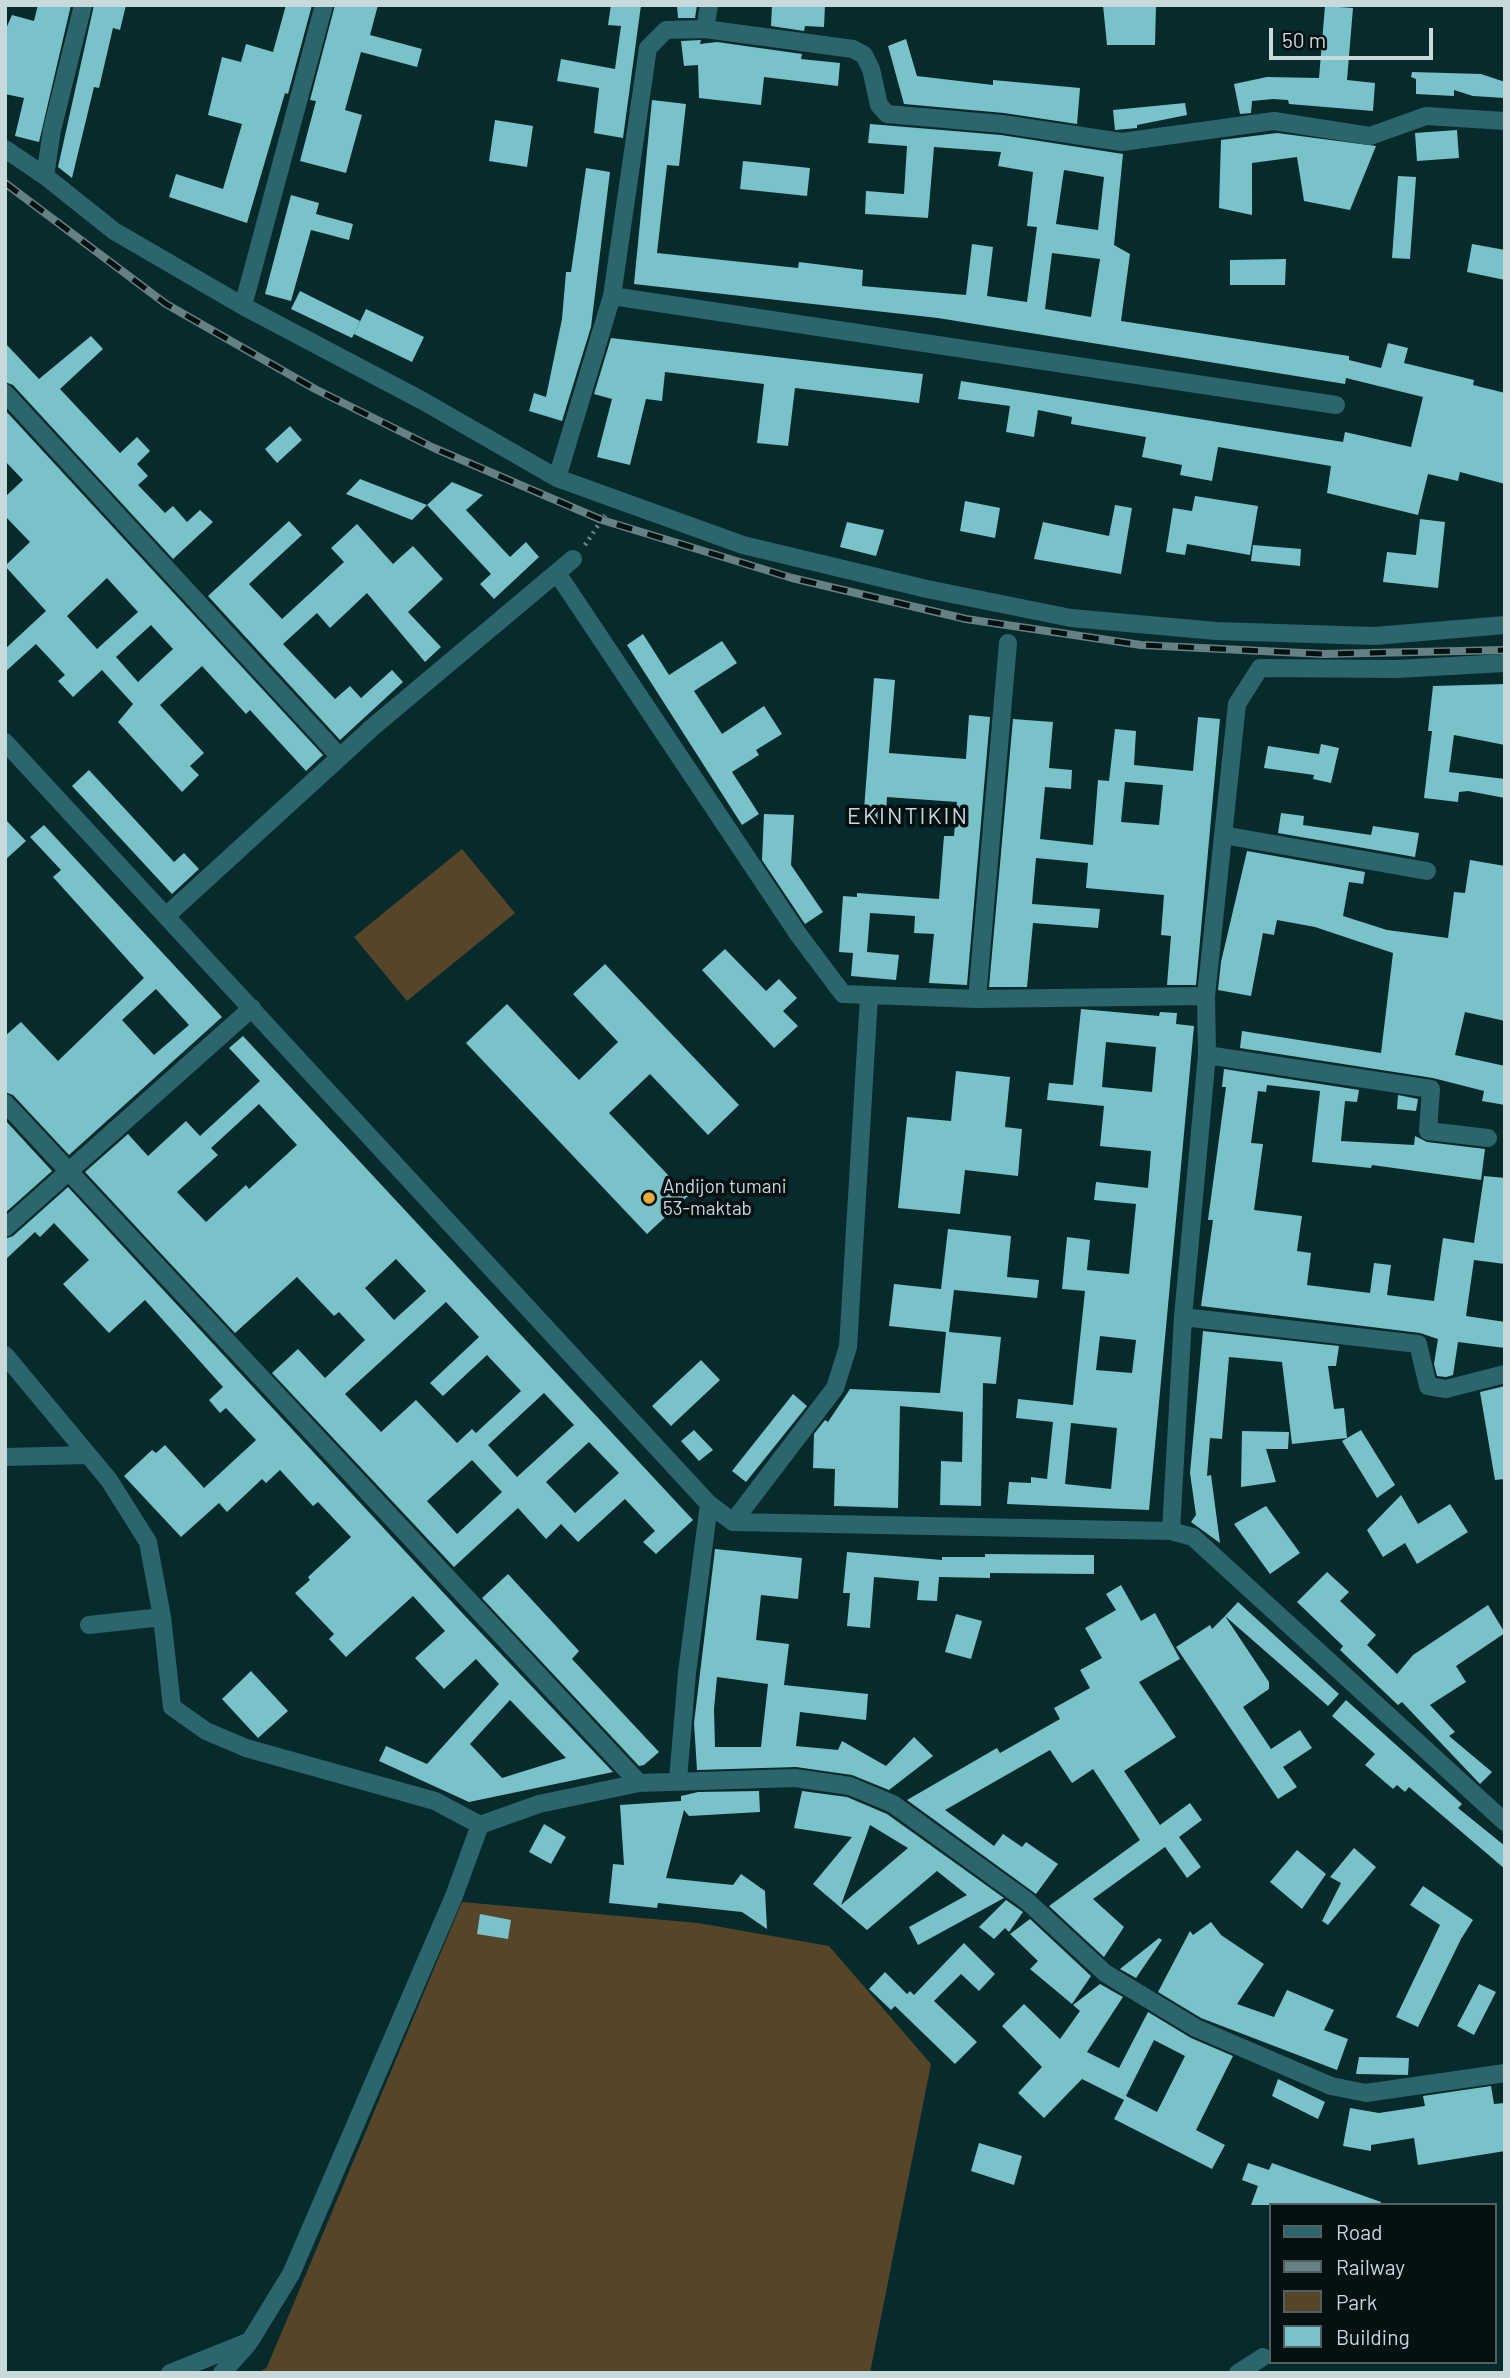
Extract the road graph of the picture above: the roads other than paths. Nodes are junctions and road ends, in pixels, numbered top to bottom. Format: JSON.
{"nodes":[{"id":1,"x":83,"y":5,"type":"edge"},
{"id":2,"x":324,"y":5,"type":"edge"},
{"id":3,"x":709,"y":5,"type":"edge"},
{"id":4,"x":705,"y":29,"type":"junction"},
{"id":5,"x":1505,"y":121,"type":"edge"},
{"id":6,"x":5,"y":149,"type":"edge"},
{"id":7,"x":45,"y":176,"type":"junction"},
{"id":8,"x":612,"y":296,"type":"junction"},
{"id":9,"x":243,"y":306,"type":"junction"},
{"id":10,"x":5,"y":393,"type":"edge"},
{"id":11,"x":1336,"y":405,"type":"dead end"},
{"id":12,"x":557,"y":478,"type":"junction"},
{"id":13,"x":573,"y":559,"type":"road end"},
{"id":14,"x":557,"y":573,"type":"junction"},
{"id":15,"x":1505,"y":625,"type":"edge"},
{"id":16,"x":1008,"y":643,"type":"dead end"},
{"id":17,"x":1505,"y":663,"type":"edge"},
{"id":18,"x":5,"y":742,"type":"edge"},
{"id":19,"x":341,"y":757,"type":"junction"},
{"id":20,"x":1223,"y":835,"type":"junction"},
{"id":21,"x":1427,"y":871,"type":"dead end"},
{"id":22,"x":166,"y":916,"type":"junction"},
{"id":23,"x":1206,"y":996,"type":"junction"},
{"id":24,"x":869,"y":997,"type":"junction"},
{"id":25,"x":977,"y":999,"type":"junction"},
{"id":26,"x":251,"y":1008,"type":"junction"},
{"id":27,"x":1208,"y":1055,"type":"junction"},
{"id":28,"x":5,"y":1103,"type":"edge"},
{"id":29,"x":1488,"y":1138,"type":"dead end"},
{"id":30,"x":69,"y":1172,"type":"junction"},
{"id":31,"x":5,"y":1228,"type":"edge"},
{"id":32,"x":1183,"y":1317,"type":"junction"},
{"id":33,"x":5,"y":1354,"type":"edge"},
{"id":34,"x":1505,"y":1374,"type":"edge"},
{"id":35,"x":88,"y":1455,"type":"junction"},
{"id":36,"x":5,"y":1457,"type":"edge"},
{"id":37,"x":709,"y":1504,"type":"junction"},
{"id":38,"x":733,"y":1522,"type":"junction"},
{"id":39,"x":1171,"y":1531,"type":"junction"},
{"id":40,"x":162,"y":1617,"type":"junction"},
{"id":41,"x":89,"y":1625,"type":"dead end"},
{"id":42,"x":678,"y":1780,"type":"junction"},
{"id":43,"x":639,"y":1783,"type":"junction"},
{"id":44,"x":1505,"y":1822,"type":"edge"},
{"id":45,"x":480,"y":1825,"type":"junction"},
{"id":46,"x":1505,"y":2073,"type":"edge"},
{"id":47,"x":250,"y":2341,"type":"junction"},
{"id":48,"x":1262,"y":2357,"type":"dead end"},
{"id":49,"x":170,"y":2373,"type":"edge"},
{"id":50,"x":222,"y":2373,"type":"edge"},
{"id":51,"x":1238,"y":2373,"type":"edge"}],
"edges":[{"from":1,"to":7,"type":"street"},
{"from":2,"to":9,"type":"street"},
{"from":3,"to":4,"type":"street"},
{"from":4,"to":5,"type":"street"},
{"from":4,"to":8,"type":"street"},
{"from":6,"to":7,"type":"street"},
{"from":7,"to":9,"type":"street"},
{"from":8,"to":11,"type":"street"},
{"from":8,"to":12,"type":"street"},
{"from":9,"to":12,"type":"street"},
{"from":10,"to":19,"type":"street"},
{"from":12,"to":15,"type":"street"},
{"from":13,"to":14,"type":"street"},
{"from":14,"to":19,"type":"street"},
{"from":14,"to":24,"type":"street"},
{"from":16,"to":25,"type":"street"},
{"from":17,"to":20,"type":"street"},
{"from":18,"to":22,"type":"street"},
{"from":19,"to":22,"type":"street"},
{"from":20,"to":21,"type":"street"},
{"from":20,"to":23,"type":"street"},
{"from":22,"to":26,"type":"street"},
{"from":23,"to":25,"type":"street"},
{"from":23,"to":27,"type":"street"},
{"from":24,"to":25,"type":"street"},
{"from":24,"to":38,"type":"street"},
{"from":26,"to":30,"type":"street"},
{"from":26,"to":37,"type":"street"},
{"from":27,"to":29,"type":"street"},
{"from":27,"to":32,"type":"street"},
{"from":28,"to":30,"type":"street"},
{"from":30,"to":31,"type":"street"},
{"from":30,"to":43,"type":"street"},
{"from":32,"to":34,"type":"street"},
{"from":32,"to":39,"type":"street"},
{"from":33,"to":35,"type":"street"},
{"from":35,"to":36,"type":"street"},
{"from":35,"to":40,"type":"street"},
{"from":37,"to":38,"type":"street"},
{"from":37,"to":42,"type":"street"},
{"from":38,"to":39,"type":"street"},
{"from":39,"to":44,"type":"street"},
{"from":40,"to":41,"type":"street"},
{"from":40,"to":45,"type":"street"},
{"from":42,"to":43,"type":"street"},
{"from":42,"to":46,"type":"street"},
{"from":43,"to":45,"type":"street"},
{"from":45,"to":47,"type":"street"},
{"from":47,"to":49,"type":"street"},
{"from":47,"to":50,"type":"street"},
{"from":48,"to":51,"type":"street"}]}
